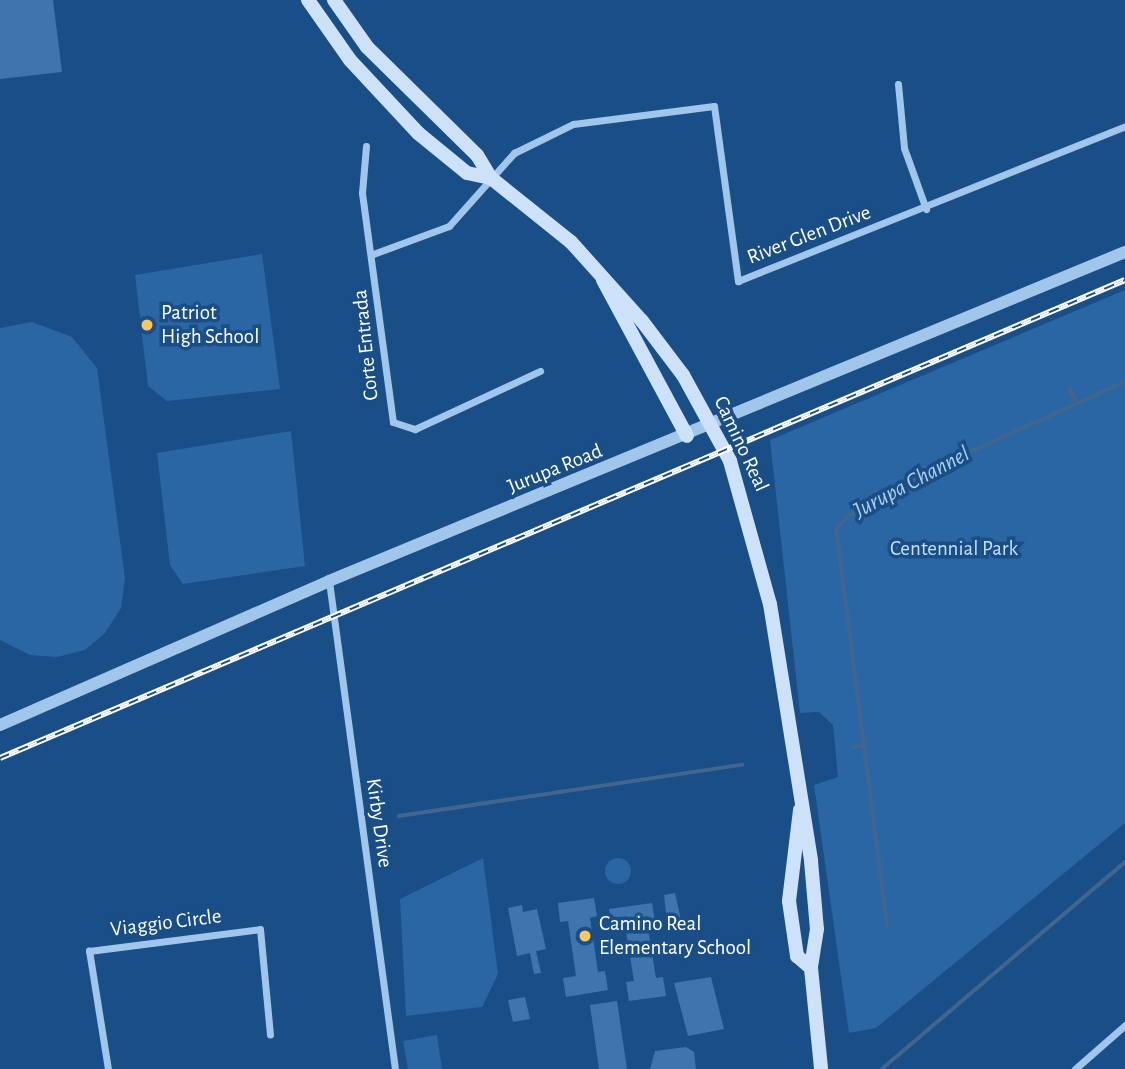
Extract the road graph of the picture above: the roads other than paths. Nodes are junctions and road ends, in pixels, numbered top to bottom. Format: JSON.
{"nodes":[{"id":1,"x":308,"y":0,"type":"edge"},
{"id":2,"x":334,"y":0,"type":"edge"},
{"id":3,"x":898,"y":84,"type":"dead end"},
{"id":4,"x":1125,"y":126,"type":"edge"},
{"id":5,"x":366,"y":146,"type":"dead end"},
{"id":6,"x":491,"y":178,"type":"junction"},
{"id":7,"x":926,"y":209,"type":"junction"},
{"id":8,"x":1125,"y":252,"type":"edge"},
{"id":9,"x":373,"y":254,"type":"junction"},
{"id":10,"x":602,"y":275,"type":"junction"},
{"id":11,"x":540,"y":371,"type":"dead end"},
{"id":12,"x":711,"y":426,"type":"junction"},
{"id":13,"x":687,"y":436,"type":"junction"},
{"id":14,"x":329,"y":581,"type":"junction"},
{"id":15,"x":0,"y":725,"type":"edge"},
{"id":16,"x":801,"y":805,"type":"junction"},
{"id":17,"x":811,"y":968,"type":"junction"},
{"id":18,"x":1125,"y":1025,"type":"edge"},
{"id":19,"x":270,"y":1035,"type":"dead end"},
{"id":20,"x":108,"y":1069,"type":"edge"},
{"id":21,"x":395,"y":1069,"type":"edge"},
{"id":22,"x":821,"y":1069,"type":"edge"},
{"id":23,"x":1075,"y":1069,"type":"edge"}],
"edges":[{"from":1,"to":6,"type":"main road","name":"Camino Real"},
{"from":2,"to":6,"type":"main road","name":"Camino Real"},
{"from":3,"to":7,"type":"street"},
{"from":4,"to":7,"type":"street","name":"River Glen Drive"},
{"from":5,"to":9,"type":"street","name":"Corte Entrada"},
{"from":6,"to":7,"type":"street","name":"River Glen Drive"},
{"from":6,"to":9,"type":"street"},
{"from":6,"to":10,"type":"main road","name":"Camino Real"},
{"from":8,"to":12,"type":"street","name":"Jurupa Road"},
{"from":9,"to":11,"type":"street","name":"Corte Entrada"},
{"from":10,"to":12,"type":"main road","name":"Camino Real"},
{"from":10,"to":13,"type":"main road"},
{"from":12,"to":13,"type":"street","name":"Jurupa Road"},
{"from":12,"to":16,"type":"main road","name":"Camino Real"},
{"from":13,"to":14,"type":"street","name":"Jurupa Road"},
{"from":14,"to":15,"type":"street","name":"Jurupa Road"},
{"from":14,"to":21,"type":"street","name":"Kirby Drive"},
{"from":16,"to":17,"type":"main road","name":"Camino Real"},
{"from":16,"to":17,"type":"main road","name":"Camino Real"},
{"from":17,"to":22,"type":"main road","name":"Camino Real"},
{"from":18,"to":23,"type":"street"},
{"from":19,"to":20,"type":"street","name":"Viaggio Circle"}]}
